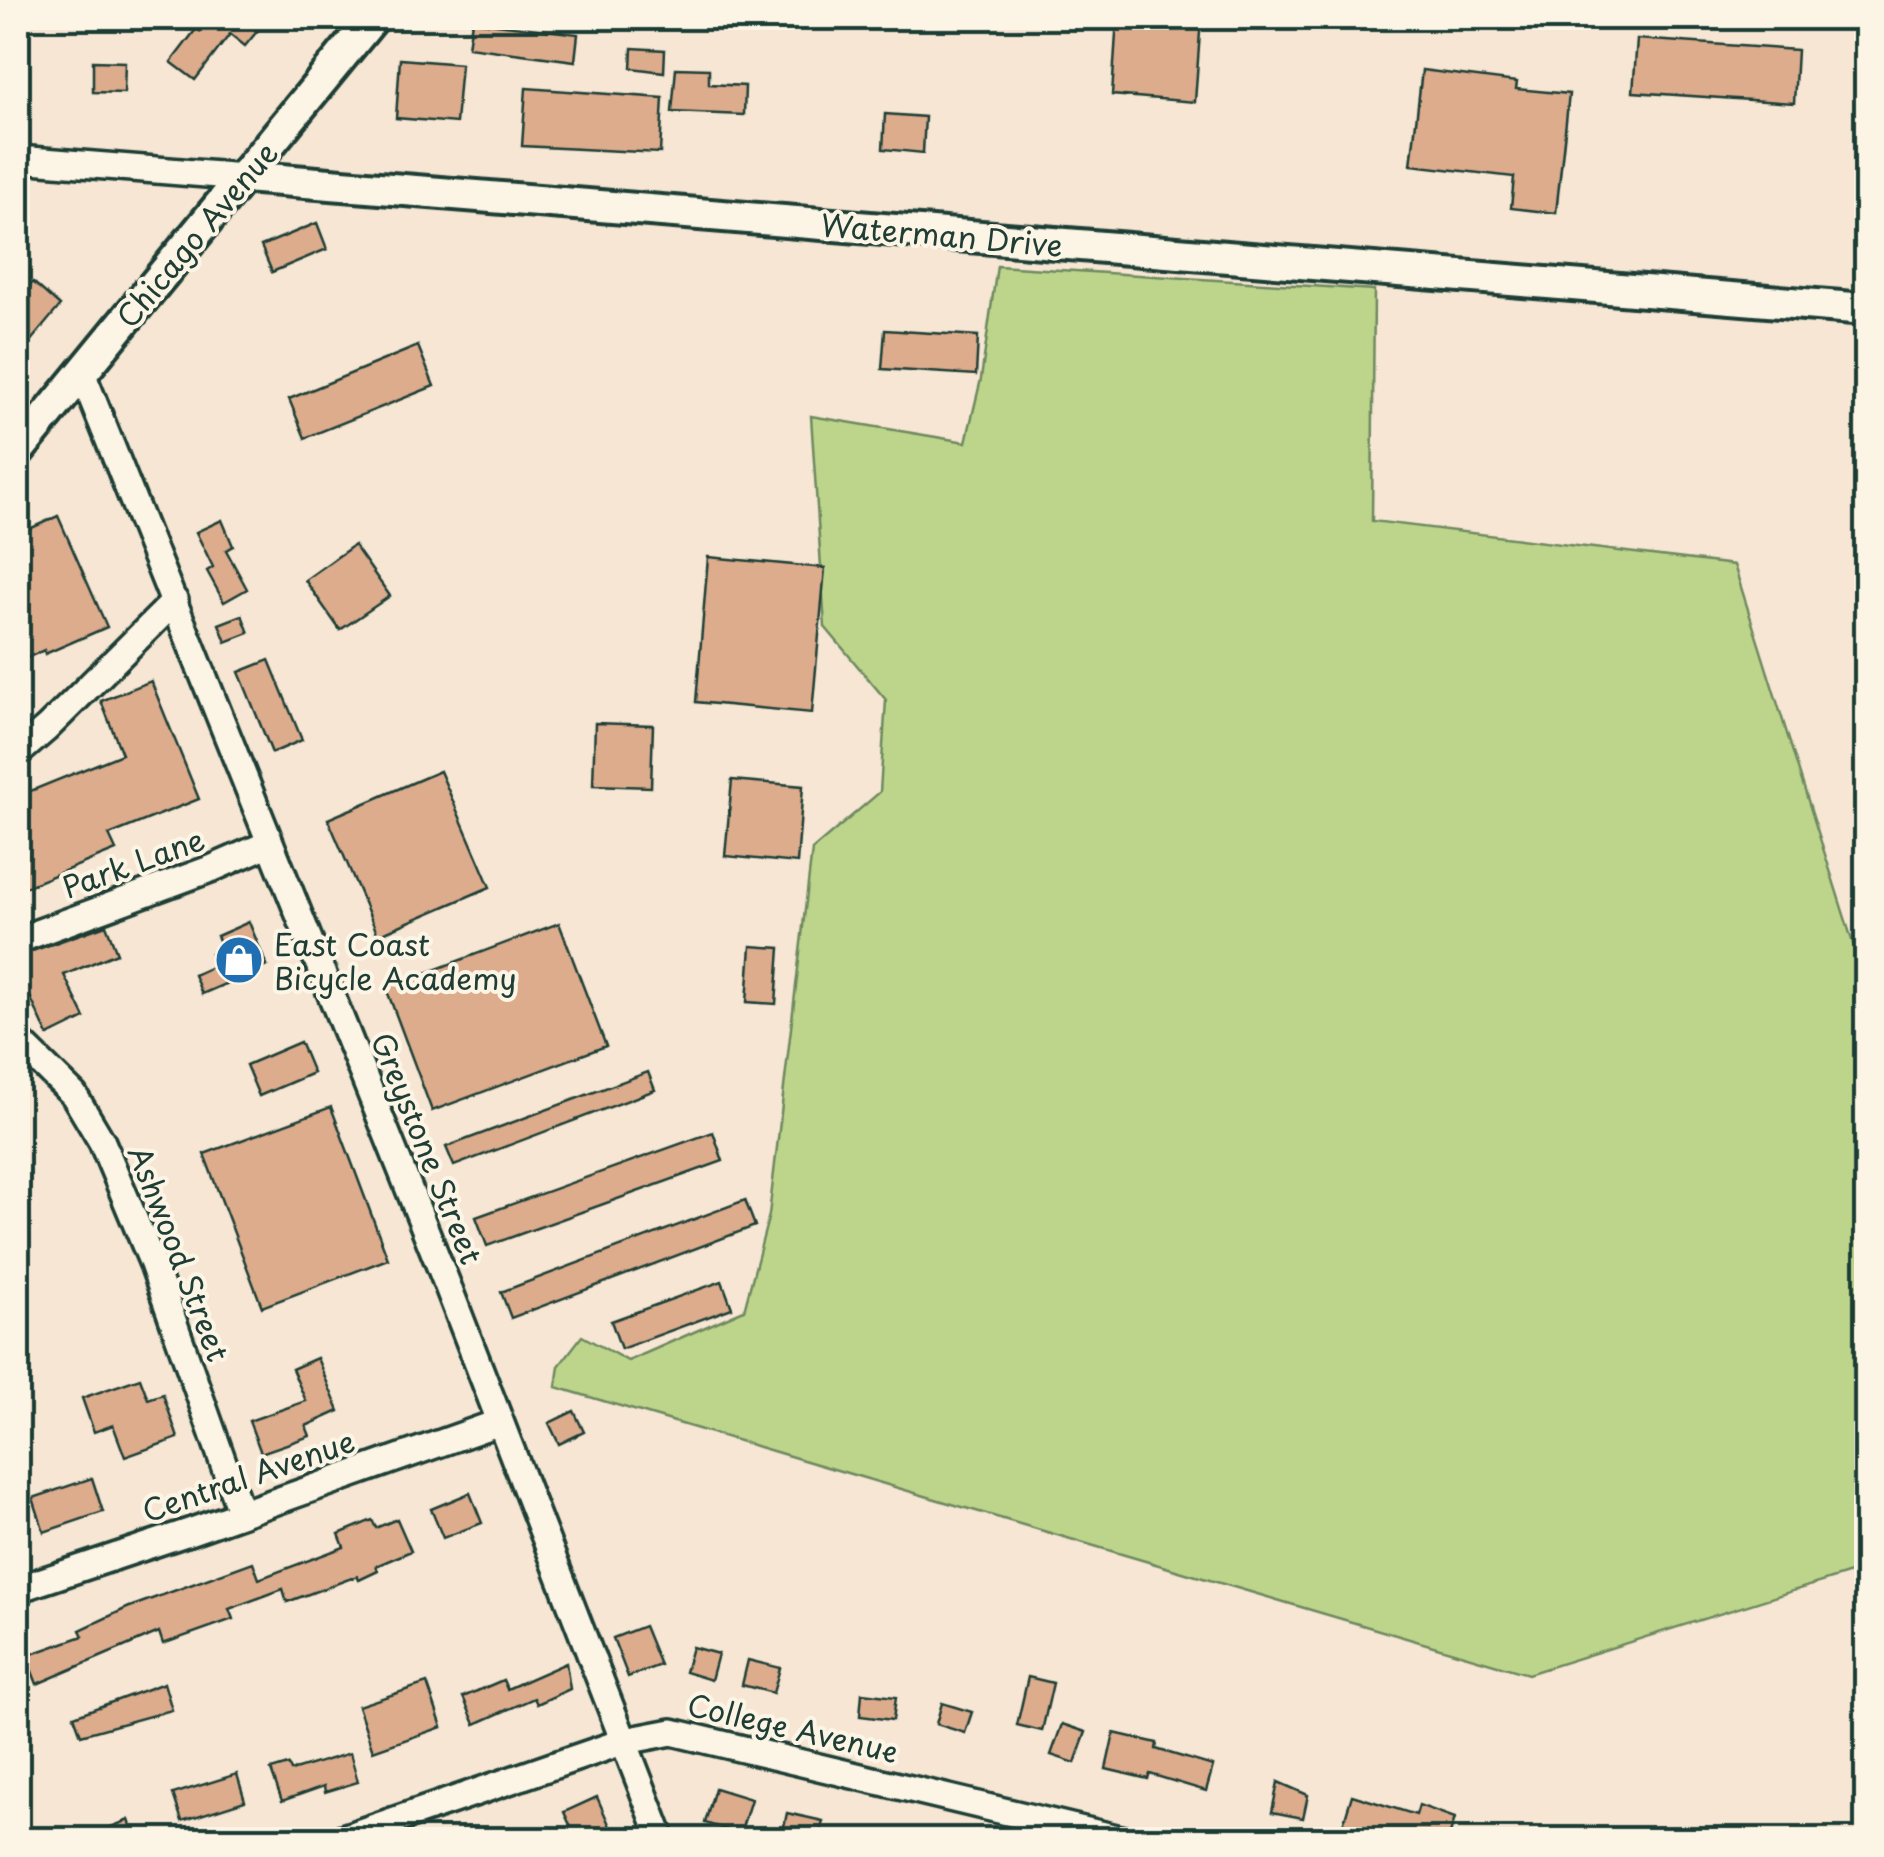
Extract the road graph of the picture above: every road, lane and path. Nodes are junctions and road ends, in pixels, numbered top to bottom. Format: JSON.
{"nodes":[{"id":1,"x":374,"y":18,"type":"edge"},
{"id":2,"x":18,"y":159,"type":"edge"},
{"id":3,"x":244,"y":177,"type":"junction"},
{"id":4,"x":1866,"y":309,"type":"edge"},
{"id":5,"x":82,"y":372,"type":"junction"},
{"id":6,"x":18,"y":450,"type":"edge"},
{"id":7,"x":175,"y":601,"type":"junction"},
{"id":8,"x":18,"y":753,"type":"edge"},
{"id":9,"x":270,"y":843,"type":"junction"},
{"id":10,"x":18,"y":940,"type":"edge"},
{"id":11,"x":18,"y":1040,"type":"edge"},
{"id":12,"x":500,"y":1422,"type":"junction"},
{"id":13,"x":241,"y":1513,"type":"junction"},
{"id":14,"x":18,"y":1588,"type":"edge"},
{"id":15,"x":625,"y":1741,"type":"junction"},
{"id":16,"x":337,"y":1840,"type":"edge"},
{"id":17,"x":662,"y":1840,"type":"edge"},
{"id":18,"x":1125,"y":1840,"type":"edge"}],
"edges":[{"from":1,"to":3,"type":"street","name":"Chicago Avenue"},
{"from":2,"to":3,"type":"street","name":"Waterman Drive"},
{"from":3,"to":4,"type":"street","name":"Waterman Drive"},
{"from":3,"to":5,"type":"street","name":"Chicago Avenue"},
{"from":5,"to":6,"type":"street","name":"Chicago Avenue"},
{"from":5,"to":7,"type":"street","name":"Greystone Street"},
{"from":7,"to":8,"type":"street"},
{"from":7,"to":9,"type":"street","name":"Greystone Street"},
{"from":9,"to":10,"type":"street","name":"Park Lane"},
{"from":9,"to":12,"type":"street","name":"Greystone Street"},
{"from":11,"to":13,"type":"street","name":"Ashwood Street"},
{"from":12,"to":13,"type":"street","name":"Central Avenue"},
{"from":12,"to":15,"type":"street","name":"Greystone Street"},
{"from":13,"to":14,"type":"street","name":"Central Avenue"},
{"from":15,"to":16,"type":"street","name":"College Avenue"},
{"from":15,"to":17,"type":"street","name":"Greystone Street"},
{"from":15,"to":18,"type":"street","name":"College Avenue"}]}
